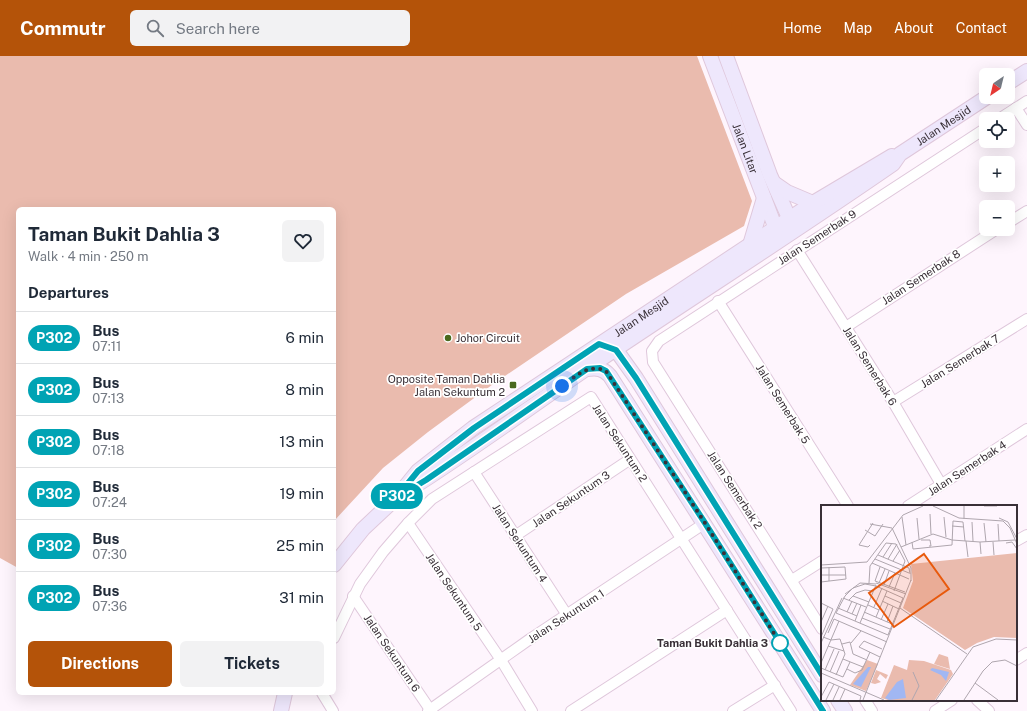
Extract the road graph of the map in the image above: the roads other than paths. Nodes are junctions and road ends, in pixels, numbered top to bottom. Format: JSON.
{"nodes":[{"id":1,"x":710,"y":56,"type":"edge"},
{"id":2,"x":726,"y":56,"type":"edge"},
{"id":3,"x":1027,"y":71,"type":"edge"},
{"id":4,"x":1015,"y":79,"type":"edge"},
{"id":5,"x":1027,"y":101,"type":"edge"},
{"id":6,"x":979,"y":102,"type":"edge"},
{"id":7,"x":1016,"y":108,"type":"junction"},
{"id":8,"x":1010,"y":112,"type":"edge"},
{"id":9,"x":1027,"y":125,"type":"edge"},
{"id":10,"x":979,"y":133,"type":"edge"},
{"id":11,"x":900,"y":154,"type":"junction"},
{"id":12,"x":774,"y":183,"type":"junction"},
{"id":13,"x":764,"y":198,"type":"junction"},
{"id":14,"x":813,"y":203,"type":"junction"},
{"id":15,"x":1027,"y":211,"type":"edge"},
{"id":16,"x":790,"y":218,"type":"junction"},
{"id":17,"x":1015,"y":219,"type":"edge"},
{"id":18,"x":776,"y":228,"type":"junction"},
{"id":19,"x":795,"y":232,"type":"junction"},
{"id":20,"x":986,"y":236,"type":"edge"},
{"id":21,"x":780,"y":241,"type":"junction"},
{"id":22,"x":750,"y":245,"type":"junction"},
{"id":23,"x":797,"y":250,"type":"junction"},
{"id":24,"x":718,"y":301,"type":"junction"},
{"id":25,"x":1027,"y":319,"type":"edge"},
{"id":26,"x":846,"y":327,"type":"junction"},
{"id":27,"x":599,"y":344,"type":"junction"},
{"id":28,"x":616,"y":350,"type":"junction"},
{"id":29,"x":652,"y":351,"type":"joint"},
{"id":30,"x":587,"y":369,"type":"junction"},
{"id":31,"x":636,"y":378,"type":"junction"},
{"id":32,"x":618,"y":389,"type":"junction"},
{"id":33,"x":893,"y":402,"type":"junction"},
{"id":34,"x":1027,"y":429,"type":"edge"},
{"id":35,"x":626,"y":462,"type":"dead end"},
{"id":36,"x":474,"y":472,"type":"junction"},
{"id":37,"x":941,"y":484,"type":"junction"},
{"id":38,"x":396,"y":498,"type":"junction"},
{"id":39,"x":847,"y":505,"type":"edge"},
{"id":40,"x":910,"y":505,"type":"edge"},
{"id":41,"x":408,"y":523,"type":"junction"},
{"id":42,"x":705,"y":523,"type":"junction"},
{"id":43,"x":1027,"y":534,"type":"edge"},
{"id":44,"x":515,"y":536,"type":"junction"},
{"id":45,"x":681,"y":538,"type":"junction"},
{"id":46,"x":1017,"y":540,"type":"edge"},
{"id":47,"x":821,"y":562,"type":"edge"},
{"id":48,"x":336,"y":563,"type":"edge"},
{"id":49,"x":792,"y":580,"type":"junction"},
{"id":50,"x":353,"y":596,"type":"junction"},
{"id":51,"x":727,"y":610,"type":"junction"},
{"id":52,"x":567,"y":614,"type":"junction"},
{"id":53,"x":821,"y":627,"type":"edge"},
{"id":54,"x":336,"y":634,"type":"edge"},
{"id":55,"x":1027,"y":654,"type":"edge"},
{"id":56,"x":1017,"y":659,"type":"edge"},
{"id":57,"x":501,"y":660,"type":"junction"},
{"id":58,"x":821,"y":673,"type":"edge"},
{"id":59,"x":775,"y":685,"type":"junction"},
{"id":60,"x":285,"y":695,"type":"edge"},
{"id":61,"x":323,"y":695,"type":"edge"},
{"id":62,"x":839,"y":701,"type":"edge"},
{"id":63,"x":866,"y":701,"type":"edge"},
{"id":64,"x":950,"y":701,"type":"edge"},
{"id":65,"x":978,"y":701,"type":"edge"},
{"id":66,"x":430,"y":710,"type":"edge"},
{"id":67,"x":281,"y":711,"type":"edge"},
{"id":68,"x":333,"y":711,"type":"edge"},
{"id":69,"x":532,"y":711,"type":"edge"},
{"id":70,"x":571,"y":711,"type":"edge"},
{"id":71,"x":733,"y":711,"type":"edge"},
{"id":72,"x":791,"y":711,"type":"edge"},
{"id":73,"x":823,"y":711,"type":"edge"},
{"id":74,"x":845,"y":711,"type":"edge"},
{"id":75,"x":872,"y":711,"type":"edge"},
{"id":76,"x":935,"y":711,"type":"edge"},
{"id":77,"x":989,"y":711,"type":"edge"}],
"edges":[{"from":1,"to":13,"type":"main road","name":"Jalan Litar"},
{"from":2,"to":12,"type":"main road","name":"Jalan Litar"},
{"from":3,"to":4,"type":"main road"},
{"from":5,"to":7,"type":"street"},
{"from":6,"to":11,"type":"main road","name":"Jalan Mesjid"},
{"from":7,"to":8,"type":"street"},
{"from":7,"to":9,"type":"street"},
{"from":10,"to":23,"type":"street","name":"Jalan Semerbak 9"},
{"from":11,"to":14,"type":"main road","name":"Jalan Mesjid"},
{"from":11,"to":19,"type":"main road","name":"Jalan Mesjid"},
{"from":12,"to":14,"type":"main road"},
{"from":12,"to":16,"type":"main road","name":"Jalan Litar"},
{"from":13,"to":18,"type":"main road","name":"Jalan Litar"},
{"from":13,"to":22,"type":"main road"},
{"from":14,"to":16,"type":"main road","name":"Jalan Mesjid"},
{"from":15,"to":17,"type":"street"},
{"from":16,"to":18,"type":"main road","name":"Jalan Mesjid"},
{"from":16,"to":19,"type":"main road","name":"Jalan Litar"},
{"from":18,"to":21,"type":"main road","name":"Jalan Litar"},
{"from":18,"to":22,"type":"main road","name":"Jalan Mesjid"},
{"from":19,"to":21,"type":"main road","name":"Jalan Mesjid"},
{"from":20,"to":26,"type":"street","name":"Jalan Semerbak 8"},
{"from":21,"to":28,"type":"main road","name":"Jalan Mesjid"},
{"from":22,"to":27,"type":"main road","name":"Jalan Mesjid"},
{"from":23,"to":24,"type":"street","name":"Jalan Semerbak 9"},
{"from":23,"to":26,"type":"street","name":"Jalan Semerbak 6"},
{"from":24,"to":29,"type":"street","name":"Jalan Semerbak 9"},
{"from":24,"to":39,"type":"street","name":"Jalan Semerbak 5"},
{"from":25,"to":33,"type":"street","name":"Jalan Semerbak 7"},
{"from":26,"to":33,"type":"street","name":"Jalan Semerbak 6"},
{"from":27,"to":28,"type":"main road"},
{"from":27,"to":38,"type":"main road","name":"Jalan Mesjid"},
{"from":28,"to":30,"type":"main road","name":"Jalan Mesjid"},
{"from":28,"to":31,"type":"main road"},
{"from":29,"to":49,"type":"street","name":"Jalan Semerbak 2"},
{"from":30,"to":32,"type":"main road"},
{"from":30,"to":38,"type":"main road","name":"Jalan Mesjid"},
{"from":31,"to":32,"type":"main road"},
{"from":31,"to":58,"type":"main road"},
{"from":32,"to":42,"type":"main road"},
{"from":33,"to":37,"type":"street","name":"Jalan Semerbak 6"},
{"from":34,"to":37,"type":"street","name":"Jalan Semerbak 4"},
{"from":35,"to":44,"type":"street","name":"Jalan Sekuntum 3"},
{"from":36,"to":41,"type":"street","name":"Jalan Sekuntum 2"},
{"from":36,"to":44,"type":"street","name":"Jalan Sekuntum 4"},
{"from":36,"to":45,"type":"street","name":"Jalan Sekuntum 2"},
{"from":37,"to":40,"type":"street","name":"Jalan Semerbak 4"},
{"from":38,"to":48,"type":"main road","name":"Jalan Mesjid"},
{"from":41,"to":50,"type":"street","name":"Jalan Sekuntum 2"},
{"from":41,"to":57,"type":"street","name":"Jalan Sekuntum 5"},
{"from":42,"to":45,"type":"street","name":"Jalan Sekuntum 1"},
{"from":42,"to":73,"type":"main road"},
{"from":43,"to":46,"type":"street"},
{"from":44,"to":52,"type":"street","name":"Jalan Sekuntum 4"},
{"from":45,"to":51,"type":"street","name":"Jalan Sekuntum 2"},
{"from":45,"to":52,"type":"street","name":"Jalan Sekuntum 1"},
{"from":47,"to":49,"type":"street"},
{"from":49,"to":53,"type":"street","name":"Jalan Semerbak 2"},
{"from":50,"to":54,"type":"street","name":"Jalan Sekuntum 2"},
{"from":50,"to":66,"type":"street","name":"Jalan Sekuntum 6"},
{"from":51,"to":59,"type":"street","name":"Jalan Sekuntum 2"},
{"from":51,"to":70,"type":"street"},
{"from":52,"to":57,"type":"street","name":"Jalan Sekuntum 1"},
{"from":55,"to":56,"type":"street"},
{"from":57,"to":66,"type":"street","name":"Jalan Sekuntum 1"},
{"from":57,"to":69,"type":"street","name":"Jalan Sekuntum 5"},
{"from":59,"to":71,"type":"street"},
{"from":59,"to":72,"type":"street","name":"Jalan Sekuntum 2"},
{"from":60,"to":67,"type":"main road"},
{"from":61,"to":68,"type":"street"},
{"from":62,"to":74,"type":"main road"},
{"from":63,"to":75,"type":"street"},
{"from":64,"to":76,"type":"street"},
{"from":65,"to":77,"type":"street"}]}
